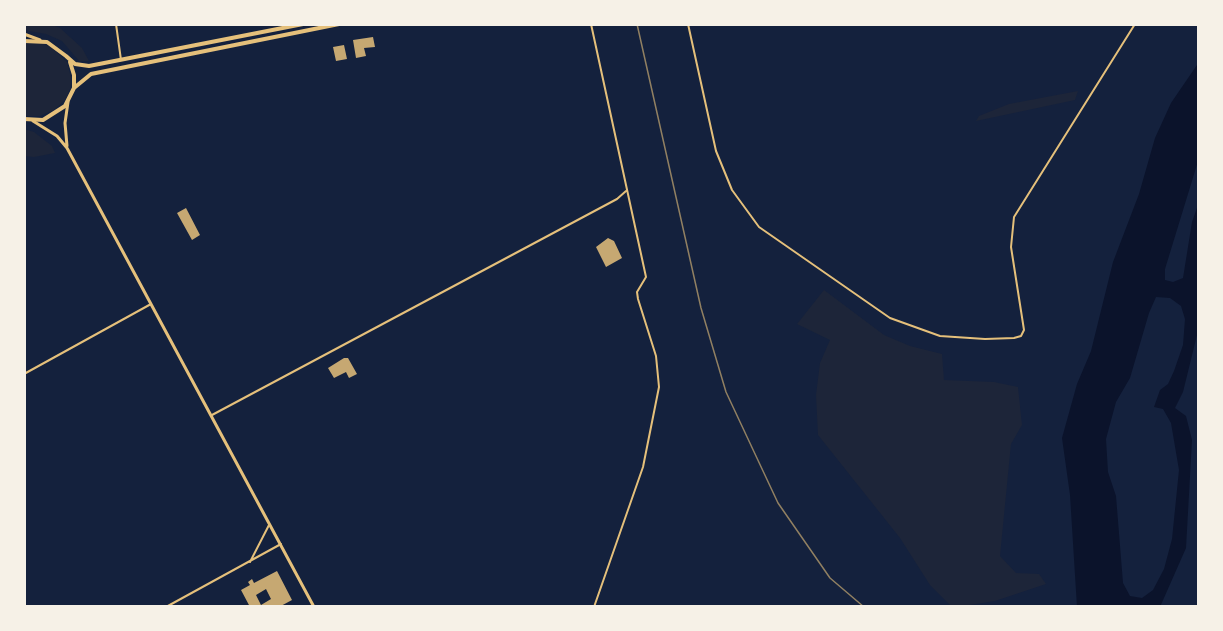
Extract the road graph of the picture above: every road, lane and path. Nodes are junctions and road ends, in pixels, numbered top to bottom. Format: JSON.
{"nodes":[{"id":1,"x":116,"y":24,"type":"edge"},
{"id":2,"x":301,"y":24,"type":"edge"},
{"id":3,"x":339,"y":24,"type":"edge"},
{"id":4,"x":591,"y":24,"type":"edge"},
{"id":5,"x":688,"y":24,"type":"edge"},
{"id":6,"x":1135,"y":24,"type":"edge"},
{"id":7,"x":302,"y":31,"type":"junction"},
{"id":8,"x":24,"y":34,"type":"edge"},
{"id":9,"x":40,"y":40,"type":"junction"},
{"id":10,"x":24,"y":41,"type":"edge"},
{"id":11,"x":66,"y":56,"type":"junction"},
{"id":12,"x":121,"y":60,"type":"junction"},
{"id":13,"x":123,"y":68,"type":"junction"},
{"id":14,"x":74,"y":88,"type":"junction"},
{"id":15,"x":68,"y":101,"type":"junction"},
{"id":16,"x":24,"y":119,"type":"edge"},
{"id":17,"x":33,"y":121,"type":"junction"},
{"id":18,"x":67,"y":148,"type":"junction"},
{"id":19,"x":626,"y":191,"type":"junction"},
{"id":20,"x":151,"y":304,"type":"junction"},
{"id":21,"x":24,"y":374,"type":"edge"},
{"id":22,"x":211,"y":415,"type":"junction"},
{"id":23,"x":270,"y":524,"type":"junction"},
{"id":24,"x":281,"y":544,"type":"junction"},
{"id":25,"x":250,"y":562,"type":"junction"},
{"id":26,"x":166,"y":607,"type":"edge"},
{"id":27,"x":314,"y":607,"type":"edge"},
{"id":28,"x":594,"y":607,"type":"edge"}],
"edges":[{"from":1,"to":12,"type":"street"},
{"from":2,"to":7,"type":"main road"},
{"from":2,"to":12,"type":"main road"},
{"from":3,"to":7,"type":"main road"},
{"from":4,"to":19,"type":"street"},
{"from":5,"to":6,"type":"street"},
{"from":7,"to":13,"type":"main road"},
{"from":8,"to":9,"type":"street"},
{"from":9,"to":10,"type":"main road"},
{"from":9,"to":11,"type":"main road"},
{"from":11,"to":12,"type":"main road"},
{"from":11,"to":14,"type":"main road"},
{"from":12,"to":13,"type":"main road"},
{"from":13,"to":14,"type":"main road"},
{"from":14,"to":15,"type":"main road"},
{"from":15,"to":17,"type":"main road"},
{"from":15,"to":18,"type":"street"},
{"from":16,"to":17,"type":"main road"},
{"from":17,"to":18,"type":"street"},
{"from":18,"to":20,"type":"street"},
{"from":19,"to":22,"type":"street"},
{"from":19,"to":28,"type":"street"},
{"from":20,"to":21,"type":"street"},
{"from":20,"to":22,"type":"street"},
{"from":22,"to":23,"type":"street"},
{"from":23,"to":24,"type":"street"},
{"from":23,"to":25,"type":"street"},
{"from":24,"to":25,"type":"street"},
{"from":24,"to":27,"type":"street"},
{"from":25,"to":26,"type":"street"}]}
